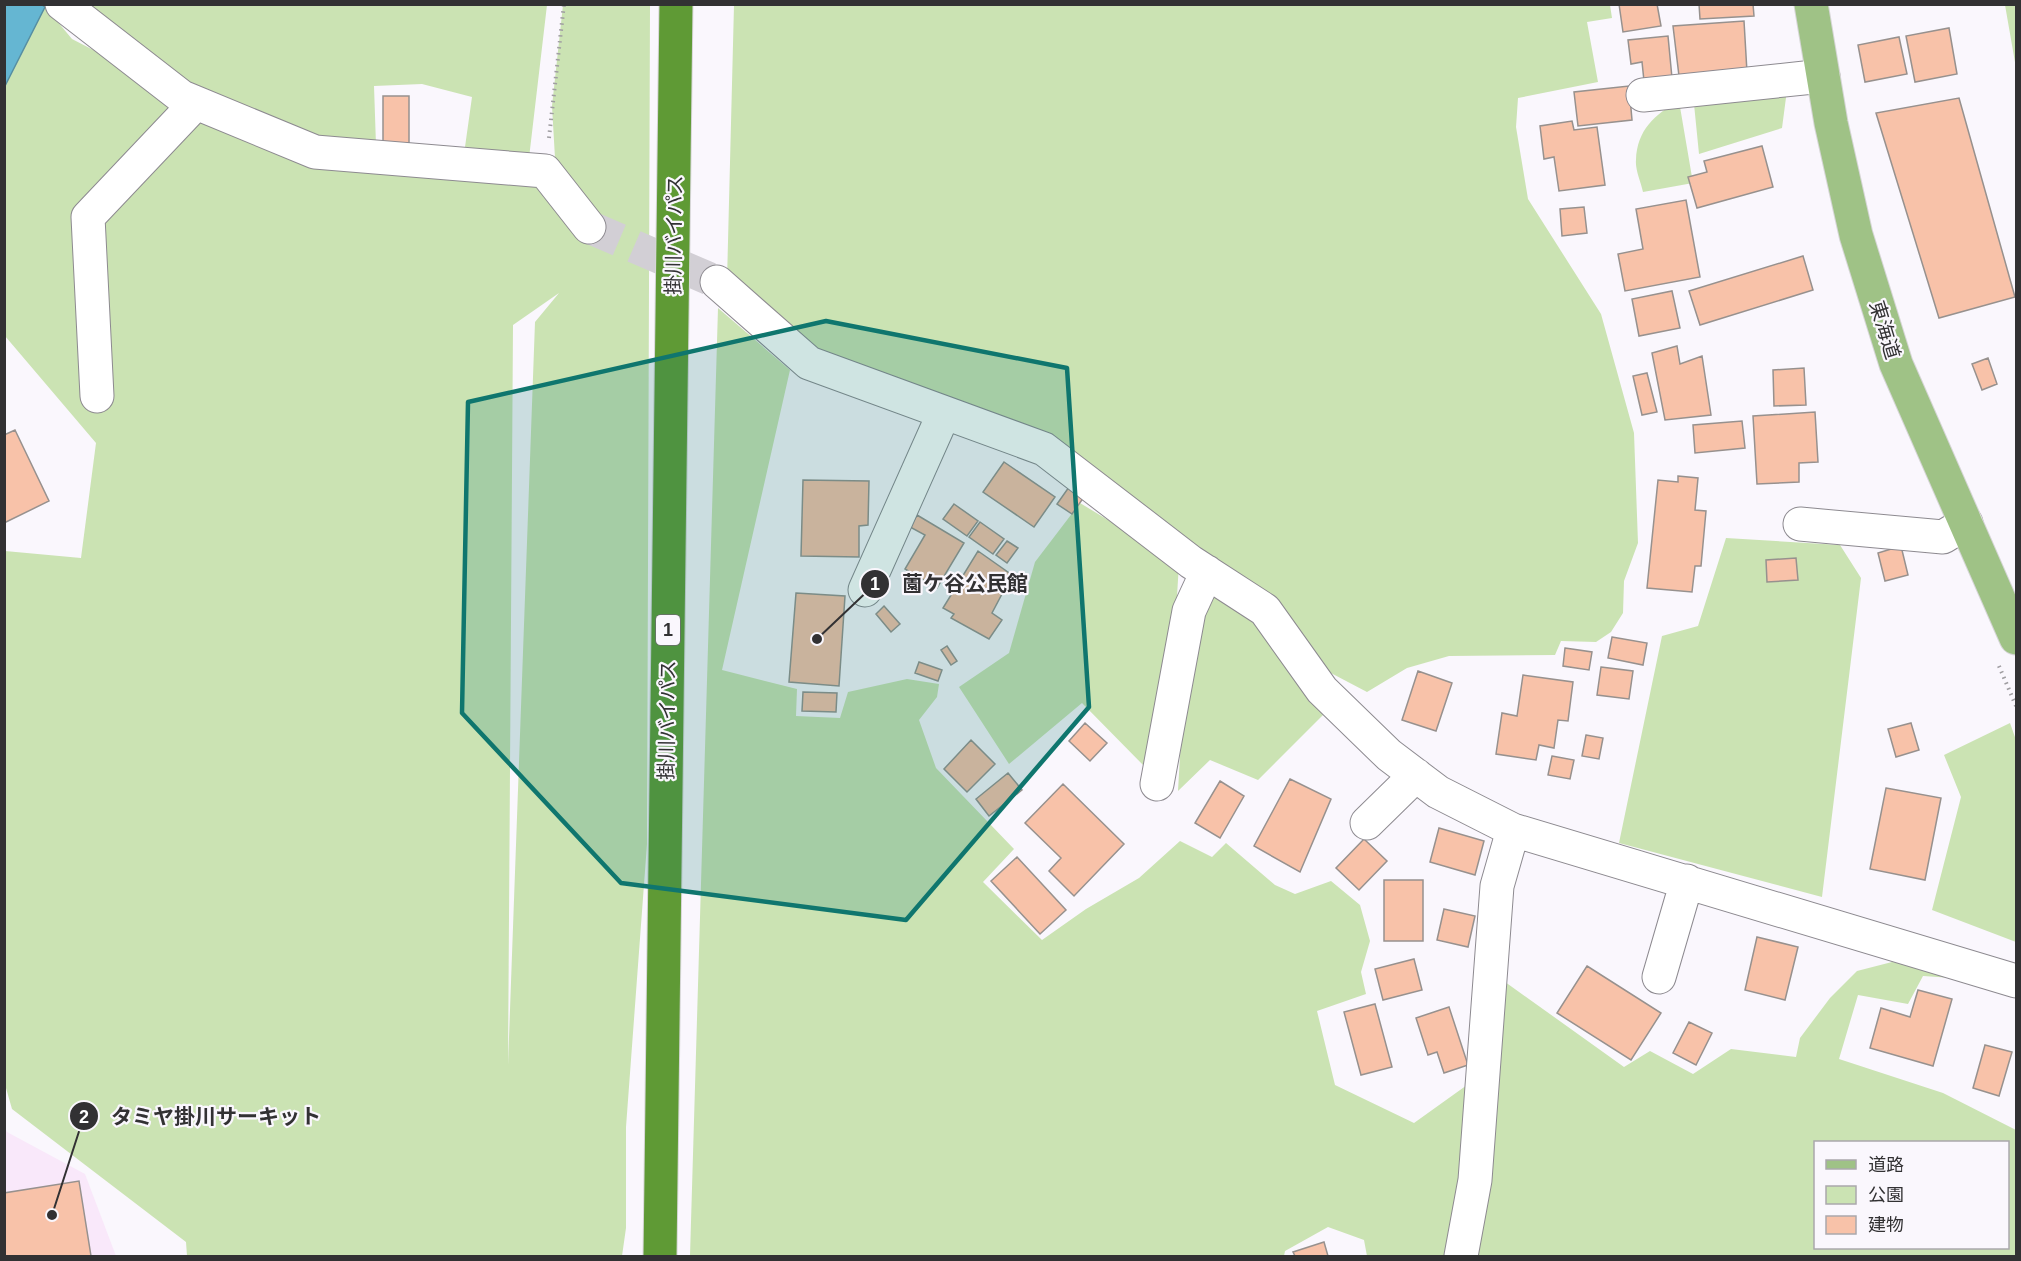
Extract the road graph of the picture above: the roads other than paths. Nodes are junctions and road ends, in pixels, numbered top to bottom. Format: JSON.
{"nodes":[{"id":1,"x":62,"y":4,"type":"edge"},
{"id":2,"x":676,"y":4,"type":"edge"},
{"id":3,"x":1811,"y":4,"type":"edge"},
{"id":4,"x":1823,"y":76,"type":"junction"},
{"id":5,"x":1643,"y":95,"type":"dead end"},
{"id":6,"x":196,"y":103,"type":"junction"},
{"id":7,"x":589,"y":227,"type":"tunnel mouth"},
{"id":8,"x":717,"y":282,"type":"tunnel mouth"},
{"id":9,"x":97,"y":396,"type":"dead end"},
{"id":10,"x":944,"y":413,"type":"junction"},
{"id":11,"x":1966,"y":523,"type":"junction"},
{"id":12,"x":1800,"y":524,"type":"dead end"},
{"id":13,"x":1207,"y":572,"type":"junction"},
{"id":14,"x":865,"y":590,"type":"dead end"},
{"id":15,"x":2016,"y":638,"type":"edge"},
{"id":16,"x":1416,"y":775,"type":"junction"},
{"id":17,"x":1156,"y":784,"type":"dead end"},
{"id":18,"x":1366,"y":823,"type":"dead end"},
{"id":19,"x":1513,"y":830,"type":"junction"},
{"id":20,"x":1687,"y":881,"type":"junction"},
{"id":21,"x":1659,"y":977,"type":"dead end"},
{"id":22,"x":2016,"y":981,"type":"edge"},
{"id":23,"x":660,"y":1257,"type":"edge"},
{"id":24,"x":1461,"y":1257,"type":"edge"}],
"edges":[{"from":1,"to":6,"type":"street"},
{"from":2,"to":23,"type":"highway","name":"掛川バイパス","number":"1"},
{"from":3,"to":4,"type":"main road","name":"東海道"},
{"from":4,"to":5,"type":"street"},
{"from":4,"to":11,"type":"main road","name":"東海道"},
{"from":6,"to":7,"type":"street"},
{"from":6,"to":9,"type":"street"},
{"from":8,"to":10,"type":"street"},
{"from":10,"to":13,"type":"street"},
{"from":10,"to":14,"type":"street"},
{"from":11,"to":12,"type":"street"},
{"from":11,"to":15,"type":"main road","name":"東海道"},
{"from":13,"to":16,"type":"street"},
{"from":13,"to":17,"type":"street"},
{"from":16,"to":18,"type":"street"},
{"from":16,"to":19,"type":"street"},
{"from":19,"to":20,"type":"street"},
{"from":19,"to":24,"type":"street"},
{"from":20,"to":21,"type":"street"},
{"from":20,"to":22,"type":"street"}]}
